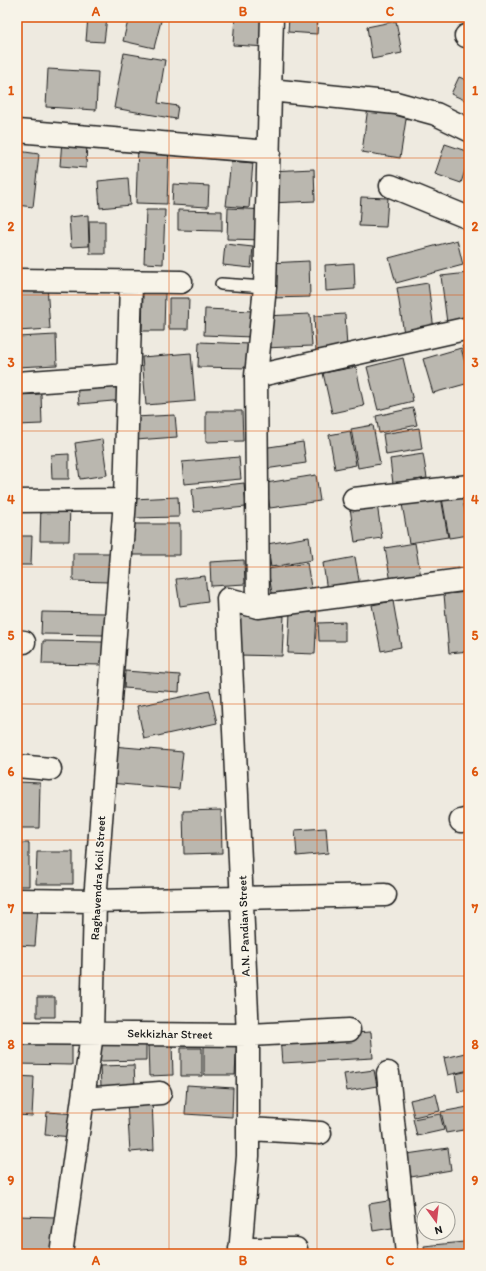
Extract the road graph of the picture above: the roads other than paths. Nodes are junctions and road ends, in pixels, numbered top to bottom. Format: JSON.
{"nodes":[{"id":1,"x":272,"y":17,"type":"edge"},
{"id":2,"x":270,"y":90,"type":"junction"},
{"id":3,"x":17,"y":130,"type":"edge"},
{"id":4,"x":469,"y":130,"type":"edge"},
{"id":5,"x":269,"y":152,"type":"junction"},
{"id":6,"x":391,"y":186,"type":"dead end"},
{"id":7,"x":469,"y":218,"type":"edge"},
{"id":8,"x":17,"y":280,"type":"edge"},
{"id":9,"x":131,"y":282,"type":"junction"},
{"id":10,"x":181,"y":282,"type":"dead end"},
{"id":11,"x":221,"y":284,"type":"dead end"},
{"id":12,"x":265,"y":286,"type":"junction"},
{"id":13,"x":469,"y":328,"type":"edge"},
{"id":14,"x":128,"y":375,"type":"junction"},
{"id":15,"x":256,"y":376,"type":"junction"},
{"id":16,"x":17,"y":383,"type":"edge"},
{"id":17,"x":469,"y":486,"type":"edge"},
{"id":18,"x":354,"y":499,"type":"dead end"},
{"id":19,"x":125,"y":500,"type":"junction"},
{"id":20,"x":17,"y":501,"type":"edge"},
{"id":21,"x":469,"y":579,"type":"edge"},
{"id":22,"x":258,"y":607,"type":"junction"},
{"id":23,"x":17,"y":766,"type":"edge"},
{"id":24,"x":50,"y":769,"type":"dead end"},
{"id":25,"x":385,"y":895,"type":"dead end"},
{"id":26,"x":242,"y":897,"type":"junction"},
{"id":27,"x":17,"y":900,"type":"edge"},
{"id":28,"x":95,"y":901,"type":"junction"},
{"id":29,"x":349,"y":1030,"type":"dead end"},
{"id":30,"x":17,"y":1033,"type":"edge"},
{"id":31,"x":92,"y":1034,"type":"junction"},
{"id":32,"x":248,"y":1035,"type":"junction"},
{"id":33,"x":388,"y":1073,"type":"dead end"},
{"id":34,"x":160,"y":1093,"type":"dead end"},
{"id":35,"x":83,"y":1099,"type":"junction"},
{"id":36,"x":248,"y":1129,"type":"junction"},
{"id":37,"x":320,"y":1133,"type":"dead end"},
{"id":38,"x":296,"y":1249,"type":"dead end"},
{"id":39,"x":240,"y":1252,"type":"edge"},
{"id":40,"x":61,"y":1254,"type":"edge"},
{"id":41,"x":407,"y":1254,"type":"edge"}],
"edges":[{"from":1,"to":2,"type":"street"},
{"from":2,"to":4,"type":"street"},
{"from":2,"to":5,"type":"street"},
{"from":3,"to":5,"type":"street"},
{"from":5,"to":12,"type":"street"},
{"from":6,"to":7,"type":"street"},
{"from":8,"to":9,"type":"street"},
{"from":9,"to":10,"type":"street"},
{"from":9,"to":14,"type":"street","name":"Raghavendra Koil Street"},
{"from":11,"to":12,"type":"lane"},
{"from":12,"to":15,"type":"street"},
{"from":13,"to":15,"type":"street"},
{"from":14,"to":16,"type":"street"},
{"from":14,"to":19,"type":"street","name":"Raghavendra Koil Street"},
{"from":15,"to":22,"type":"street"},
{"from":17,"to":18,"type":"street"},
{"from":19,"to":20,"type":"street"},
{"from":19,"to":28,"type":"street","name":"Raghavendra Koil Street"},
{"from":21,"to":22,"type":"street"},
{"from":22,"to":26,"type":"street","name":"A.N. Pandian Street"},
{"from":23,"to":24,"type":"street"},
{"from":25,"to":26,"type":"street"},
{"from":26,"to":28,"type":"street"},
{"from":26,"to":32,"type":"street","name":"A.N. Pandian Street"},
{"from":27,"to":28,"type":"street"},
{"from":28,"to":31,"type":"street","name":"Raghavendra Koil Street"},
{"from":29,"to":32,"type":"street","name":"Sekkizhar Street"},
{"from":30,"to":31,"type":"street","name":"Sekkizhar Street"},
{"from":31,"to":32,"type":"street","name":"Sekkizhar Street"},
{"from":31,"to":35,"type":"street","name":"Raghavendra Koil Street"},
{"from":32,"to":36,"type":"street","name":"A.N. Pandian Street"},
{"from":33,"to":41,"type":"street"},
{"from":34,"to":35,"type":"street"},
{"from":35,"to":40,"type":"street","name":"Raghavendra Koil Street"},
{"from":36,"to":37,"type":"street"},
{"from":36,"to":39,"type":"street","name":"A.N. Pandian Street"},
{"from":38,"to":39,"type":"street"}]}
